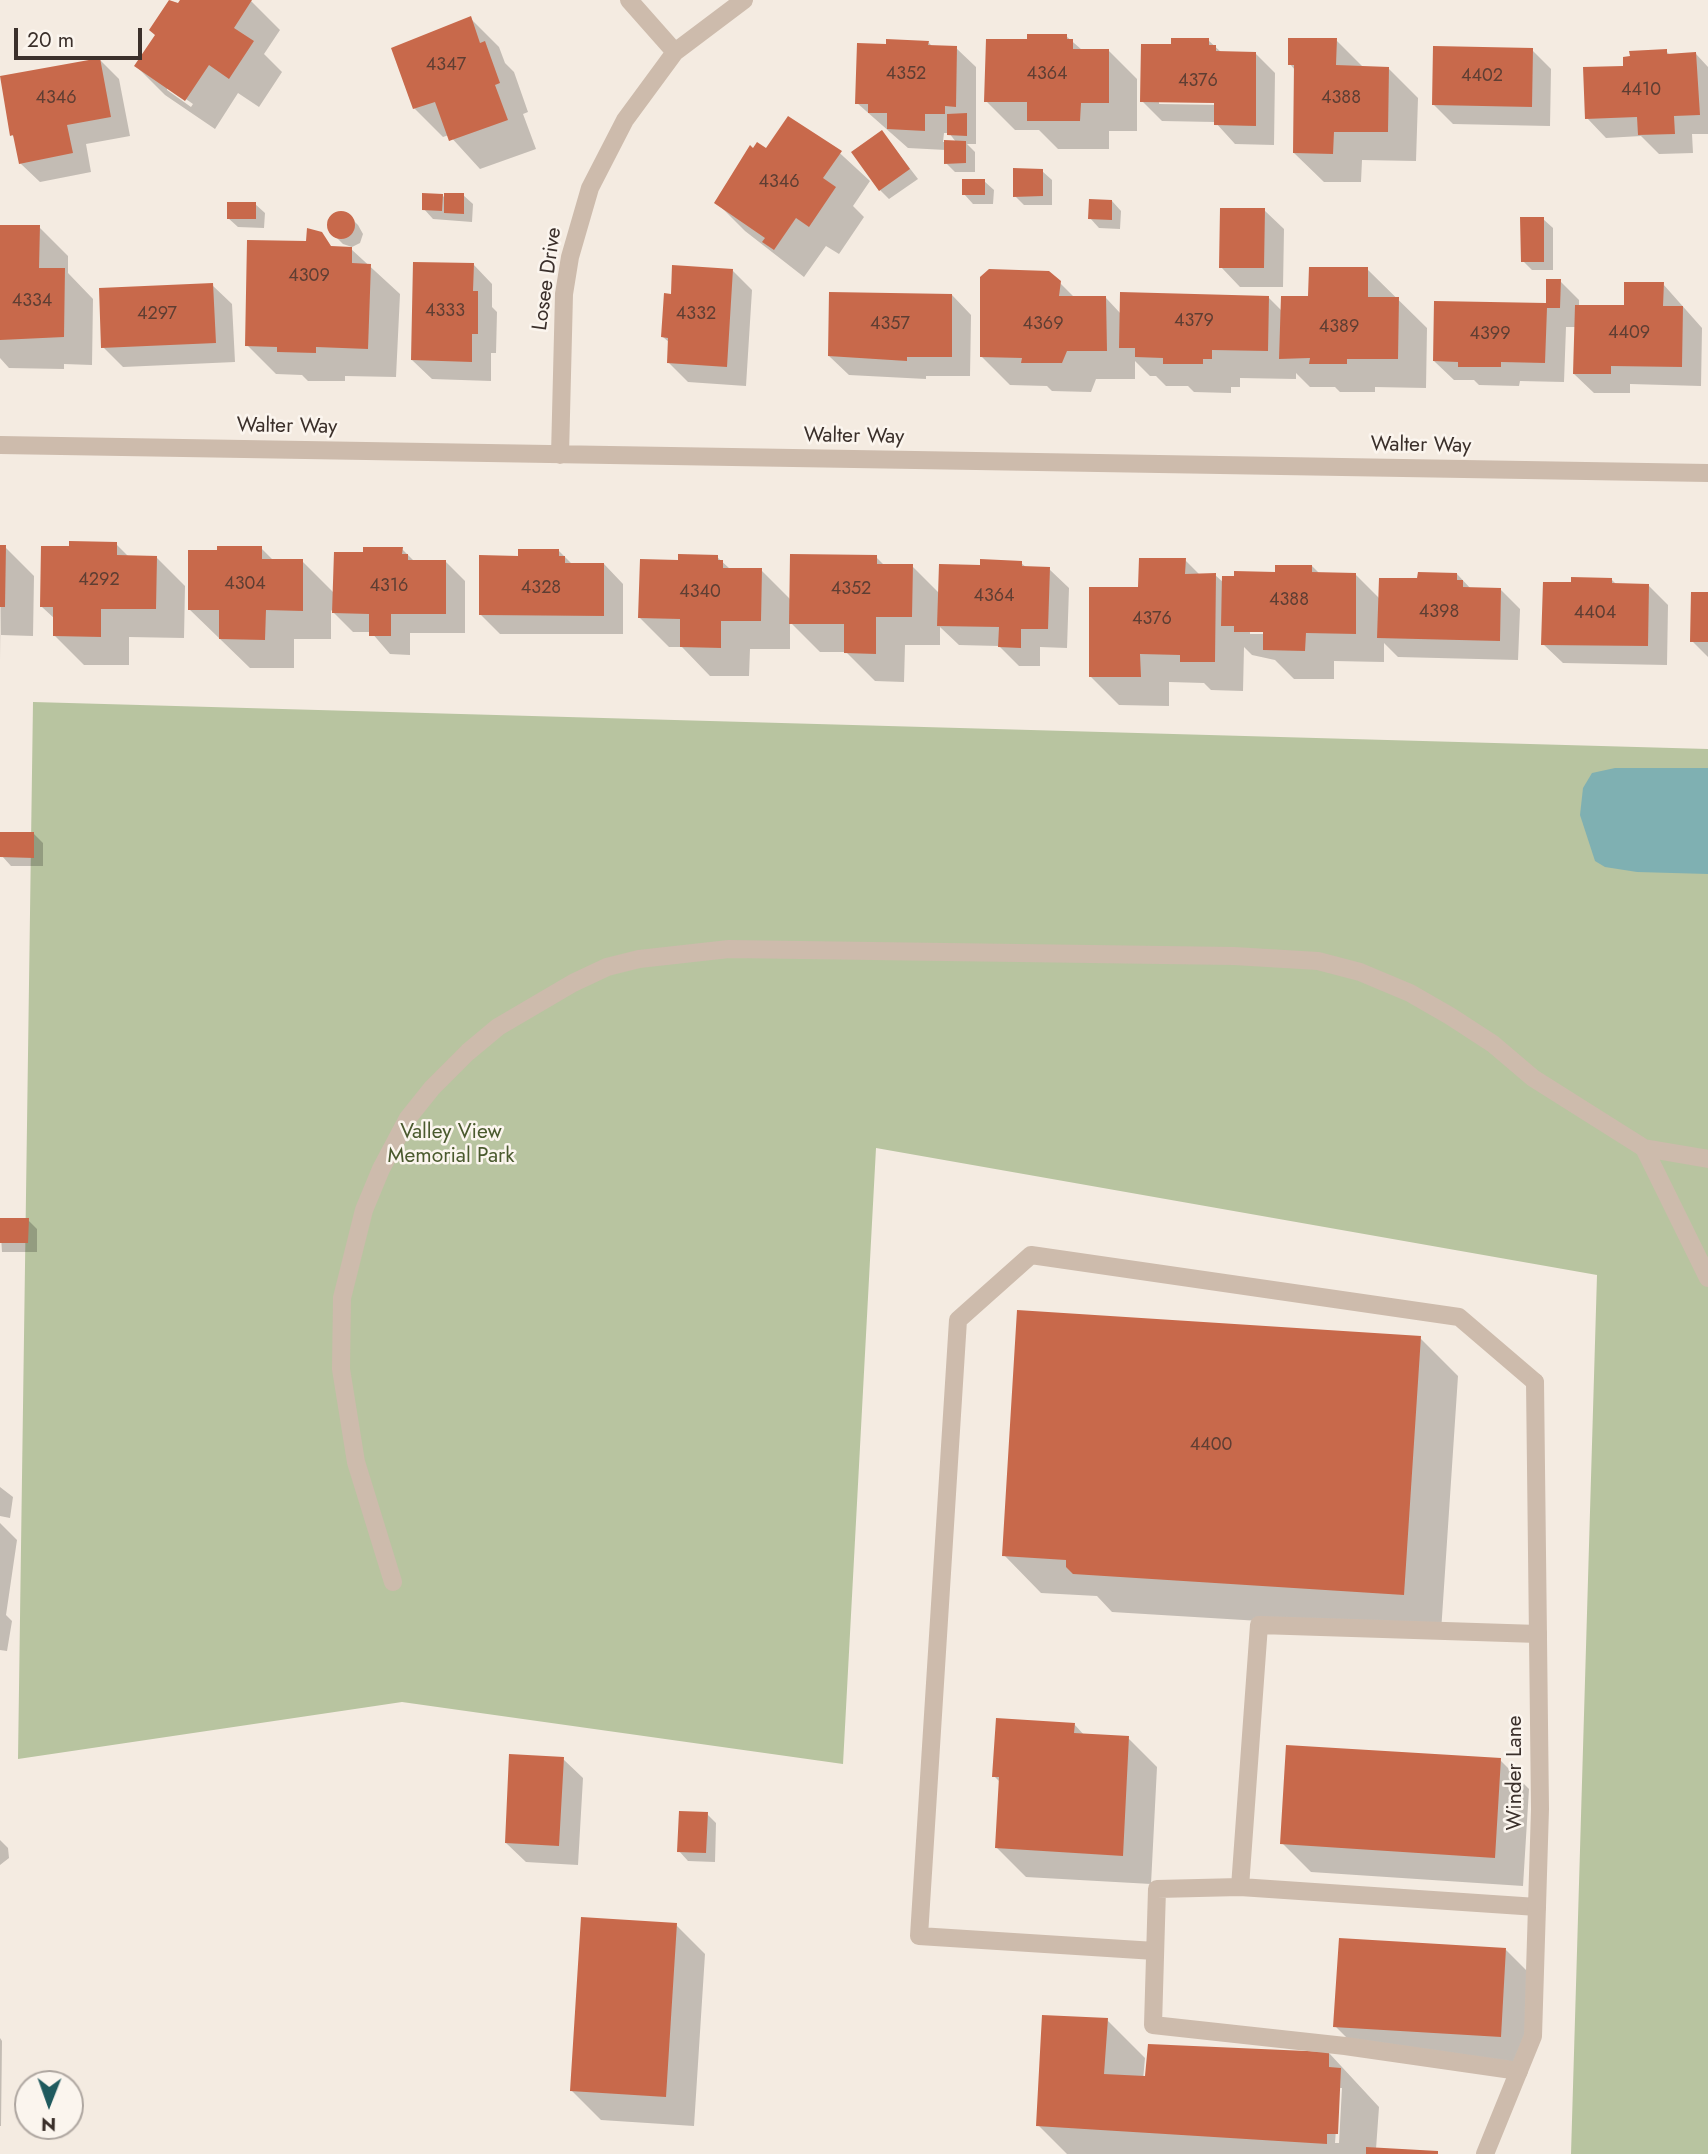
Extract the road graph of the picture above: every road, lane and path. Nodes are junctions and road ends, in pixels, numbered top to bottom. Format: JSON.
{"nodes":[{"id":1,"x":629,"y":0,"type":"edge"},
{"id":2,"x":744,"y":0,"type":"edge"},
{"id":3,"x":675,"y":52,"type":"junction"},
{"id":4,"x":0,"y":445,"type":"edge"},
{"id":5,"x":561,"y":455,"type":"junction"},
{"id":6,"x":1708,"y":473,"type":"edge"},
{"id":7,"x":1644,"y":1148,"type":"junction"},
{"id":8,"x":1708,"y":1159,"type":"edge"},
{"id":9,"x":1708,"y":1278,"type":"edge"},
{"id":10,"x":393,"y":1582,"type":"dead end"},
{"id":11,"x":1538,"y":1634,"type":"junction"},
{"id":12,"x":1240,"y":1887,"type":"junction"},
{"id":13,"x":1537,"y":1907,"type":"junction"},
{"id":14,"x":1155,"y":1951,"type":"junction"},
{"id":15,"x":1519,"y":2071,"type":"junction"},
{"id":16,"x":1485,"y":2154,"type":"edge"}],
"edges":[{"from":1,"to":3,"type":"street"},
{"from":2,"to":3,"type":"street","name":"Losee Drive"},
{"from":3,"to":5,"type":"street","name":"Losee Drive"},
{"from":4,"to":5,"type":"street","name":"Walter Way"},
{"from":5,"to":6,"type":"street","name":"Walter Way"},
{"from":7,"to":8,"type":"street"},
{"from":7,"to":9,"type":"street"},
{"from":7,"to":10,"type":"street"},
{"from":11,"to":12,"type":"street"},
{"from":11,"to":13,"type":"street","name":"Winder Lane"},
{"from":11,"to":14,"type":"street","name":"Winder Lane"},
{"from":12,"to":13,"type":"street"},
{"from":12,"to":14,"type":"street"},
{"from":13,"to":15,"type":"street","name":"Winder Lane"},
{"from":14,"to":15,"type":"street"},
{"from":15,"to":16,"type":"street","name":"Winder Lane"}]}
